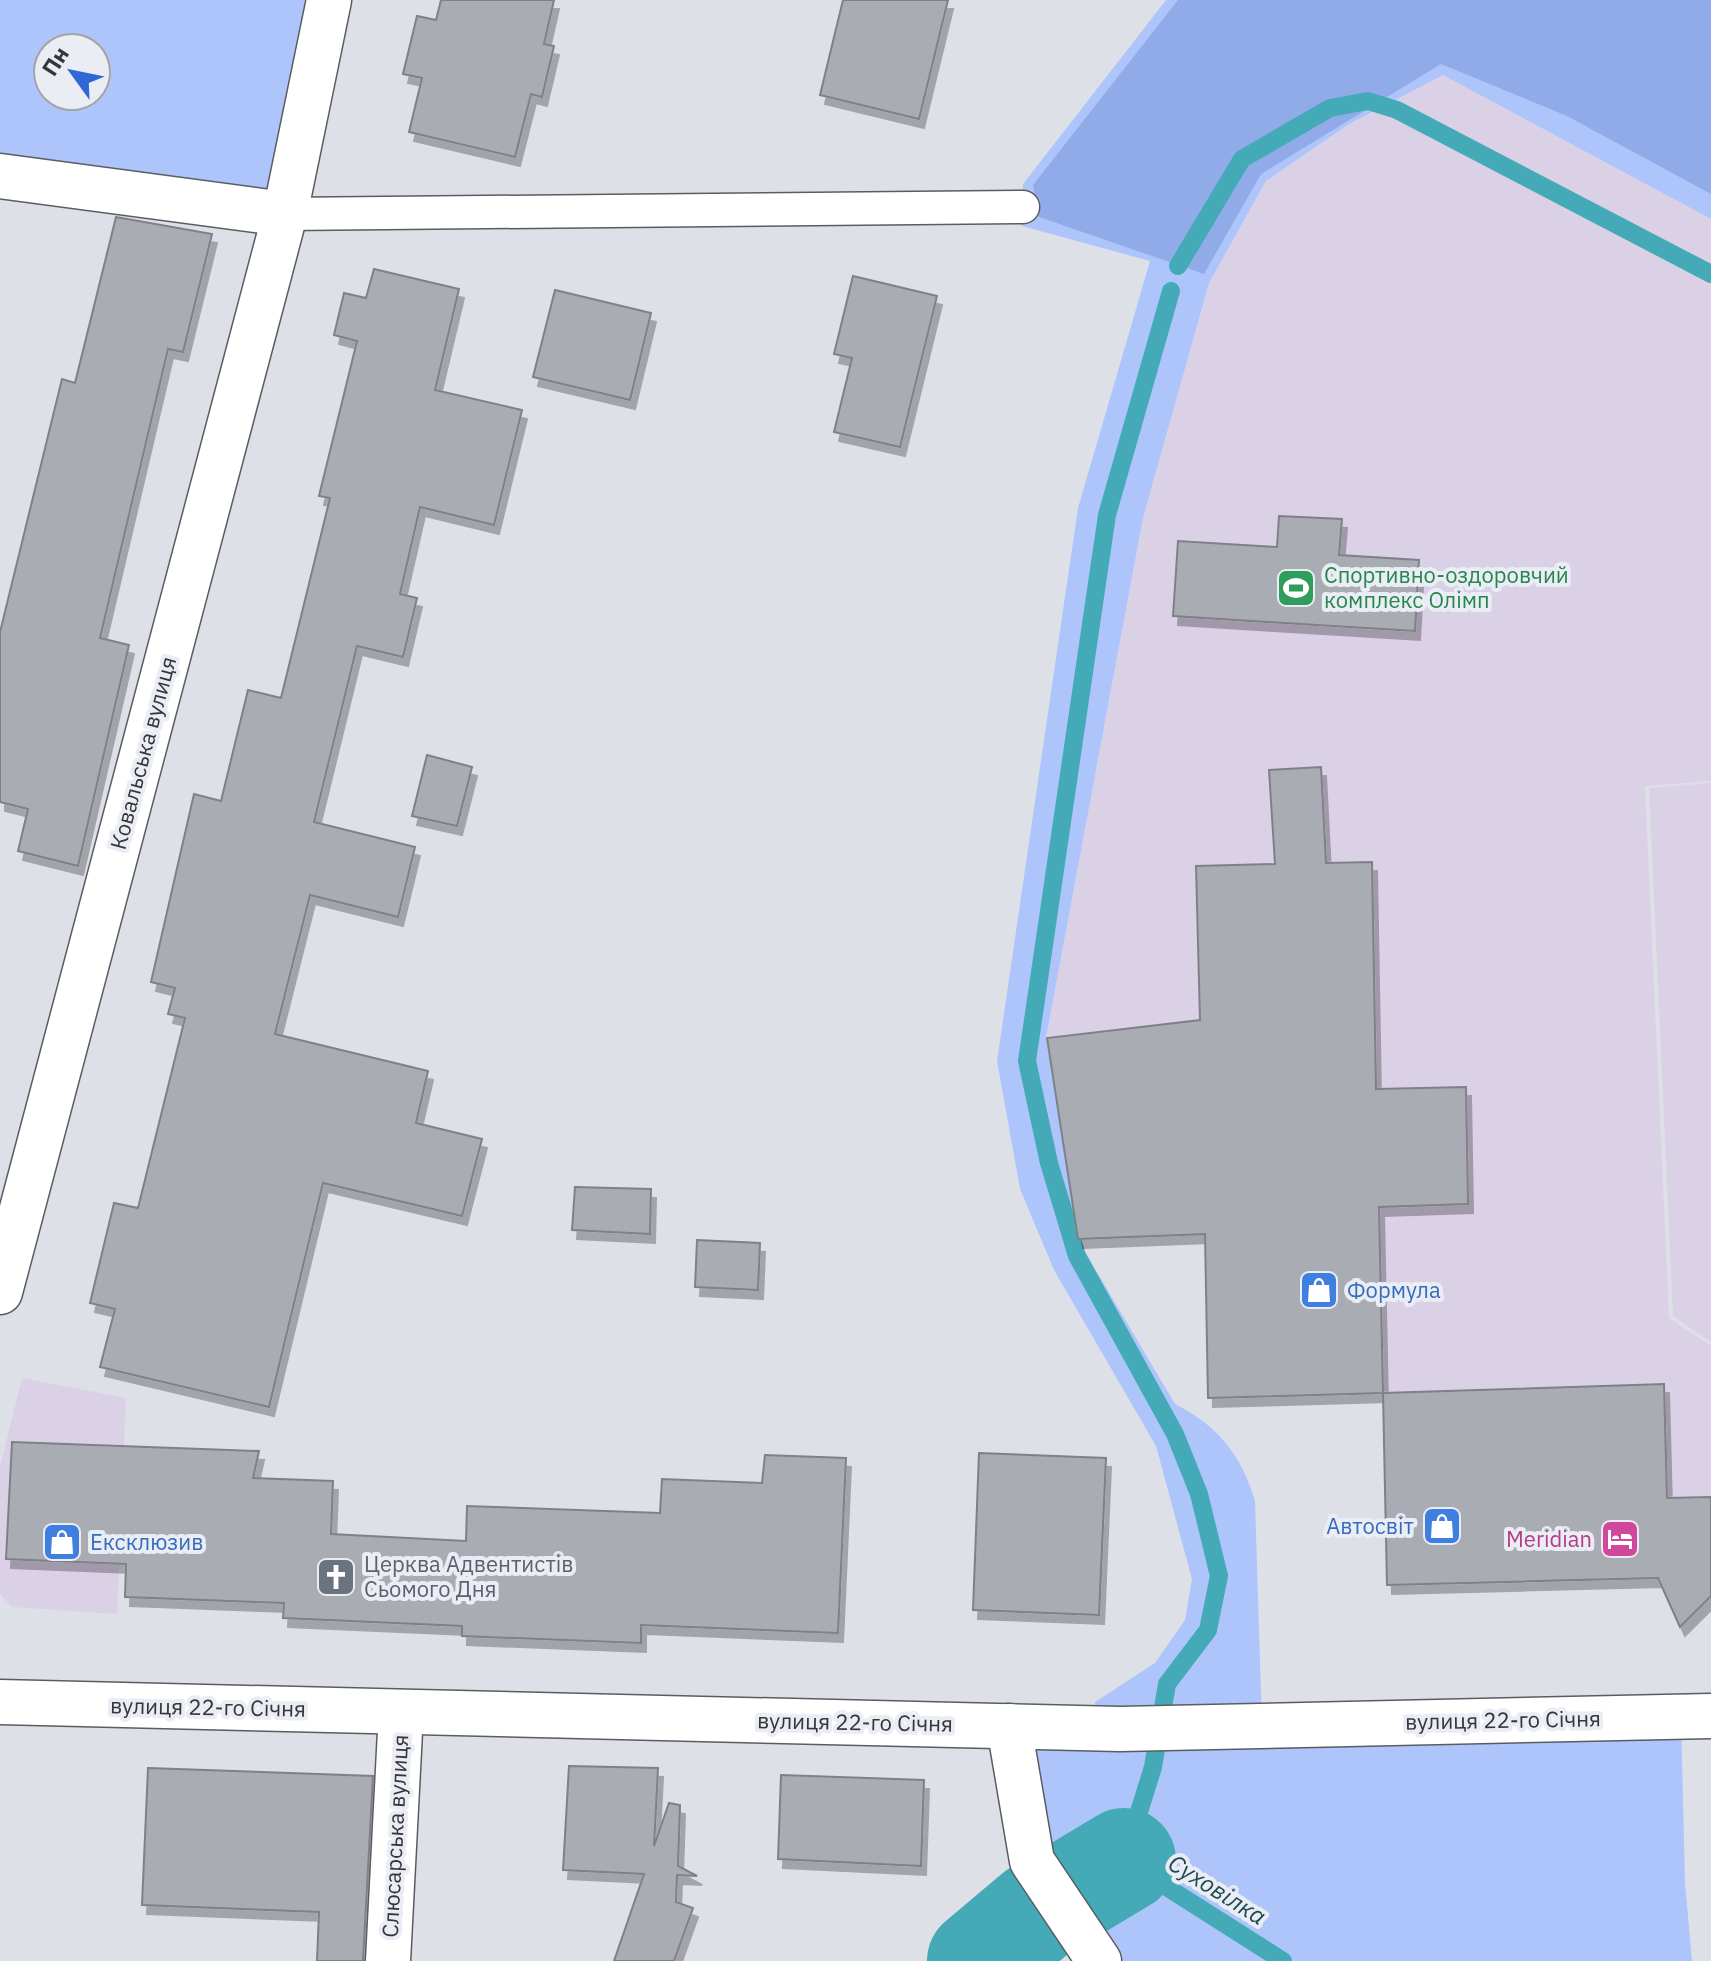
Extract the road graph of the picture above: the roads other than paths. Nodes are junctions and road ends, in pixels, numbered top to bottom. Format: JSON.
{"nodes":[{"id":1,"x":329,"y":0,"type":"edge"},
{"id":2,"x":0,"y":176,"type":"edge"},
{"id":3,"x":1023,"y":207,"type":"dead end"},
{"id":4,"x":285,"y":214,"type":"junction"},
{"id":5,"x":0,"y":1292,"type":"edge"},
{"id":6,"x":0,"y":1702,"type":"edge"},
{"id":7,"x":401,"y":1712,"type":"junction"},
{"id":8,"x":1711,"y":1716,"type":"edge"},
{"id":9,"x":1009,"y":1726,"type":"junction"},
{"id":10,"x":388,"y":1961,"type":"edge"},
{"id":11,"x":1099,"y":1961,"type":"edge"}],
"edges":[{"from":1,"to":4,"type":"street","name":"Ковальська вулиця"},
{"from":2,"to":4,"type":"street"},
{"from":3,"to":4,"type":"lane"},
{"from":4,"to":5,"type":"street","name":"Ковальська вулиця"},
{"from":6,"to":7,"type":"street","name":"вулиця 22-го Січня"},
{"from":7,"to":9,"type":"street","name":"вулиця 22-го Січня"},
{"from":7,"to":10,"type":"street","name":"Слюсарська вулиця"},
{"from":8,"to":9,"type":"street","name":"вулиця 22-го Січня"},
{"from":9,"to":11,"type":"street"}]}
